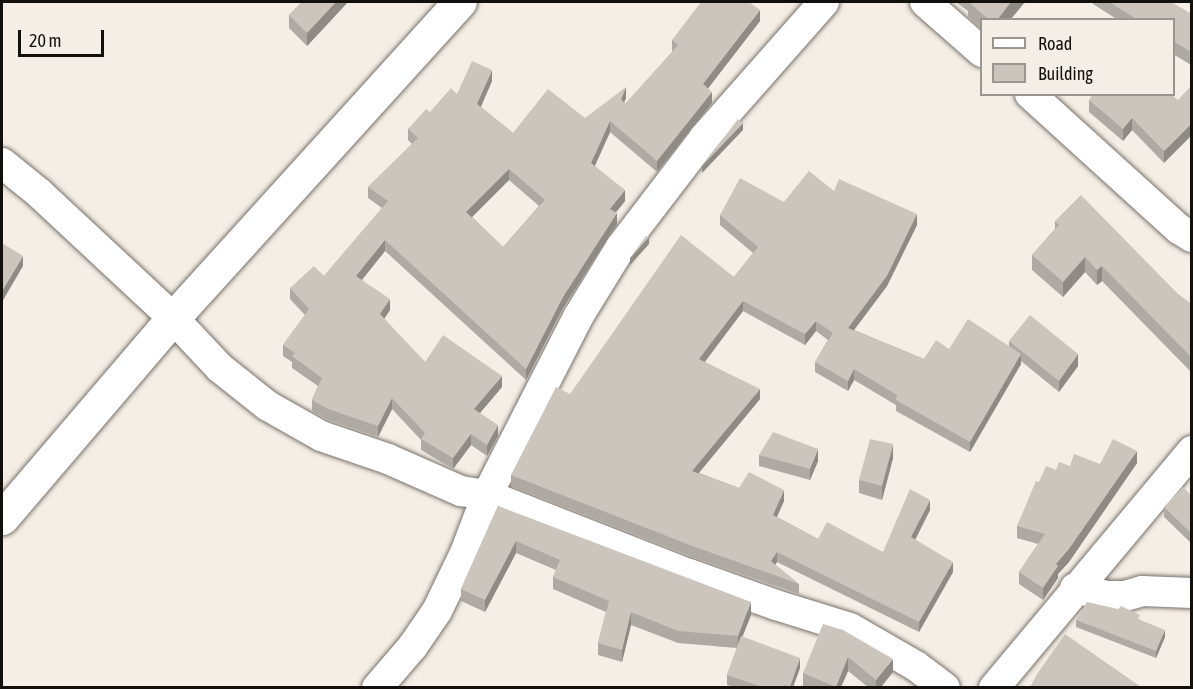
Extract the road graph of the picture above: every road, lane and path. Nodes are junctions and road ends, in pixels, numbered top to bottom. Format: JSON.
{"nodes":[{"id":1,"x":460,"y":2,"type":"edge"},
{"id":2,"x":824,"y":2,"type":"edge"},
{"id":3,"x":925,"y":2,"type":"edge"},
{"id":4,"x":980,"y":51,"type":"edge"},
{"id":5,"x":1032,"y":96,"type":"edge"},
{"id":6,"x":2,"y":163,"type":"edge"},
{"id":7,"x":1191,"y":237,"type":"edge"},
{"id":8,"x":173,"y":318,"type":"junction"},
{"id":9,"x":1191,"y":451,"type":"edge"},
{"id":10,"x":487,"y":495,"type":"junction"},
{"id":11,"x":2,"y":518,"type":"edge"},
{"id":12,"x":1075,"y":588,"type":"junction"},
{"id":13,"x":1191,"y":593,"type":"edge"},
{"id":14,"x":377,"y":687,"type":"edge"},
{"id":15,"x":945,"y":687,"type":"edge"},
{"id":16,"x":994,"y":687,"type":"edge"}],
"edges":[{"from":1,"to":8,"type":"main road"},
{"from":2,"to":10,"type":"street"},
{"from":3,"to":4,"type":"street"},
{"from":5,"to":7,"type":"street"},
{"from":6,"to":8,"type":"street"},
{"from":8,"to":10,"type":"street"},
{"from":8,"to":11,"type":"main road"},
{"from":9,"to":12,"type":"street"},
{"from":10,"to":14,"type":"street"},
{"from":10,"to":15,"type":"street"},
{"from":12,"to":13,"type":"street"},
{"from":12,"to":16,"type":"street"}]}
